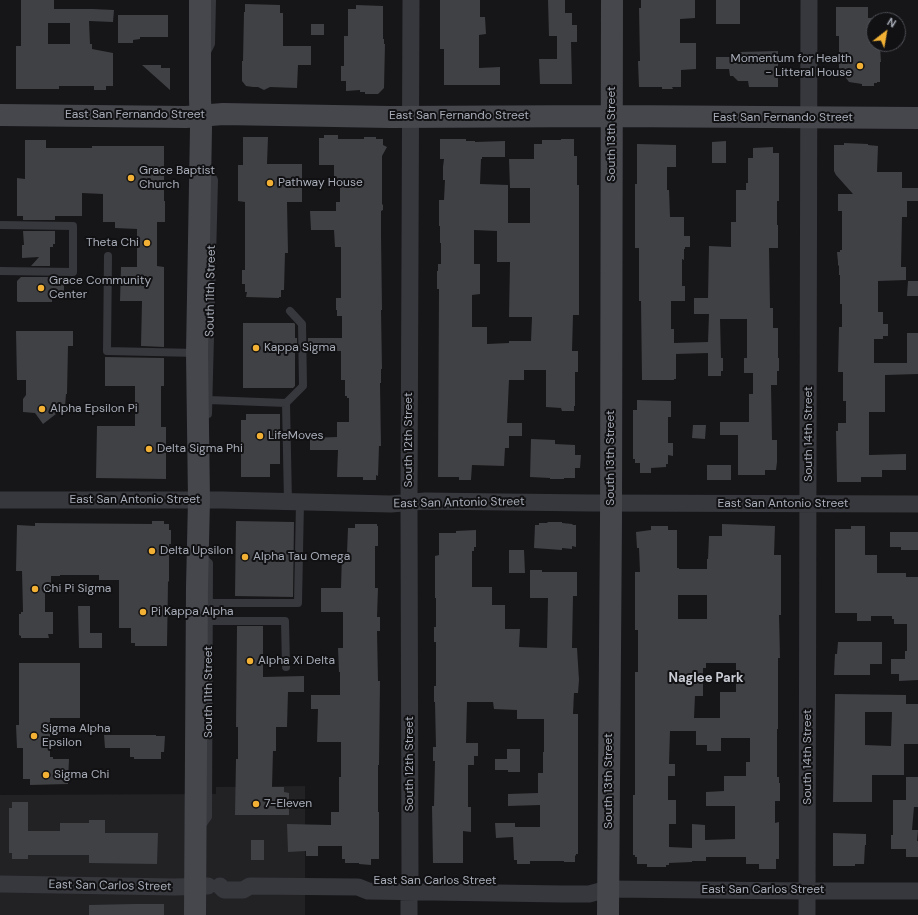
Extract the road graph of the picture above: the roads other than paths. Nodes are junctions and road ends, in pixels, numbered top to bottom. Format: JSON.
{"nodes":[{"id":1,"x":200,"y":0,"type":"edge"},
{"id":2,"x":212,"y":0,"type":"edge"},
{"id":3,"x":412,"y":0,"type":"edge"},
{"id":4,"x":612,"y":0,"type":"edge"},
{"id":5,"x":809,"y":0,"type":"edge"},
{"id":6,"x":200,"y":63,"type":"junction"},
{"id":7,"x":3,"y":115,"type":"edge"},
{"id":8,"x":200,"y":115,"type":"junction"},
{"id":9,"x":411,"y":116,"type":"junction"},
{"id":10,"x":612,"y":116,"type":"junction"},
{"id":11,"x":809,"y":118,"type":"junction"},
{"id":12,"x":918,"y":118,"type":"edge"},
{"id":13,"x":200,"y":154,"type":"junction"},
{"id":14,"x":0,"y":225,"type":"edge"},
{"id":15,"x":108,"y":256,"type":"dead end"},
{"id":16,"x":0,"y":271,"type":"edge"},
{"id":17,"x":290,"y":311,"type":"dead end"},
{"id":18,"x":197,"y":353,"type":"junction"},
{"id":19,"x":209,"y":400,"type":"junction"},
{"id":20,"x":286,"y":403,"type":"junction"},
{"id":21,"x":198,"y":427,"type":"junction"},
{"id":22,"x":0,"y":500,"type":"edge"},
{"id":23,"x":199,"y":500,"type":"junction"},
{"id":24,"x":294,"y":502,"type":"junction"},
{"id":25,"x":409,"y":502,"type":"junction"},
{"id":26,"x":611,"y":503,"type":"junction"},
{"id":27,"x":809,"y":504,"type":"junction"},
{"id":28,"x":918,"y":504,"type":"edge"},
{"id":29,"x":198,"y":553,"type":"junction"},
{"id":30,"x":209,"y":602,"type":"junction"},
{"id":31,"x":209,"y":621,"type":"junction"},
{"id":32,"x":286,"y":667,"type":"dead end"},
{"id":33,"x":196,"y":831,"type":"junction"},
{"id":34,"x":0,"y":884,"type":"edge"},
{"id":35,"x":196,"y":886,"type":"junction"},
{"id":36,"x":410,"y":887,"type":"junction"},
{"id":37,"x":608,"y":889,"type":"junction"},
{"id":38,"x":807,"y":891,"type":"junction"},
{"id":39,"x":918,"y":891,"type":"edge"},
{"id":40,"x":196,"y":915,"type":"edge"},
{"id":41,"x":409,"y":915,"type":"edge"},
{"id":42,"x":608,"y":915,"type":"edge"},
{"id":43,"x":807,"y":915,"type":"edge"}],
"edges":[{"from":1,"to":6,"type":"street","name":"South 11th Street"},
{"from":2,"to":6,"type":"lane"},
{"from":3,"to":9,"type":"street","name":"South 12th Street"},
{"from":4,"to":10,"type":"street","name":"South 13th Street"},
{"from":5,"to":11,"type":"street","name":"South 14th Street"},
{"from":6,"to":8,"type":"street","name":"South 11th Street"},
{"from":7,"to":8,"type":"street","name":"East San Fernando Street"},
{"from":8,"to":9,"type":"street","name":"East San Fernando Street"},
{"from":8,"to":13,"type":"street","name":"South 11th Street"},
{"from":9,"to":10,"type":"street","name":"East San Fernando Street"},
{"from":9,"to":25,"type":"street","name":"South 12th Street"},
{"from":10,"to":11,"type":"street","name":"East San Fernando Street"},
{"from":10,"to":26,"type":"street","name":"South 13th Street"},
{"from":11,"to":12,"type":"street","name":"East San Fernando Street"},
{"from":11,"to":27,"type":"street","name":"South 14th Street"},
{"from":13,"to":18,"type":"street","name":"South 11th Street"},
{"from":13,"to":19,"type":"lane","name":"South 11th Street"},
{"from":14,"to":16,"type":"lane"},
{"from":15,"to":18,"type":"lane"},
{"from":17,"to":20,"type":"lane"},
{"from":18,"to":21,"type":"street","name":"South 11th Street"},
{"from":19,"to":20,"type":"lane"},
{"from":19,"to":21,"type":"lane","name":"South 11th Street"},
{"from":20,"to":24,"type":"lane"},
{"from":21,"to":23,"type":"street","name":"South 11th Street"},
{"from":22,"to":23,"type":"street","name":"East San Antonio Street"},
{"from":23,"to":24,"type":"street","name":"East San Antonio Street"},
{"from":23,"to":29,"type":"street","name":"South 11th Street"},
{"from":24,"to":25,"type":"street","name":"East San Antonio Street"},
{"from":24,"to":30,"type":"lane"},
{"from":25,"to":26,"type":"street","name":"East San Antonio Street"},
{"from":25,"to":36,"type":"street","name":"South 12th Street"},
{"from":26,"to":27,"type":"street","name":"East San Antonio Street"},
{"from":26,"to":37,"type":"street","name":"South 13th Street"},
{"from":27,"to":28,"type":"street","name":"East San Antonio Street"},
{"from":27,"to":38,"type":"street","name":"South 14th Street"},
{"from":29,"to":30,"type":"lane","name":"South 11th Street"},
{"from":29,"to":33,"type":"street","name":"South 11th Street"},
{"from":30,"to":31,"type":"lane","name":"South 11th Street"},
{"from":31,"to":32,"type":"lane"},
{"from":31,"to":33,"type":"lane","name":"South 11th Street"},
{"from":33,"to":35,"type":"street","name":"South 11th Street"},
{"from":34,"to":35,"type":"street","name":"East San Carlos Street"},
{"from":35,"to":36,"type":"street","name":"East San Carlos Street"},
{"from":35,"to":40,"type":"street","name":"South 11th Street"},
{"from":36,"to":37,"type":"street","name":"East San Carlos Street"},
{"from":36,"to":41,"type":"street","name":"South 12th Street"},
{"from":37,"to":38,"type":"street","name":"East San Carlos Street"},
{"from":37,"to":42,"type":"street","name":"South 13th Street"},
{"from":38,"to":39,"type":"street","name":"East San Carlos Street"},
{"from":38,"to":43,"type":"street","name":"South 14th Street"}]}
